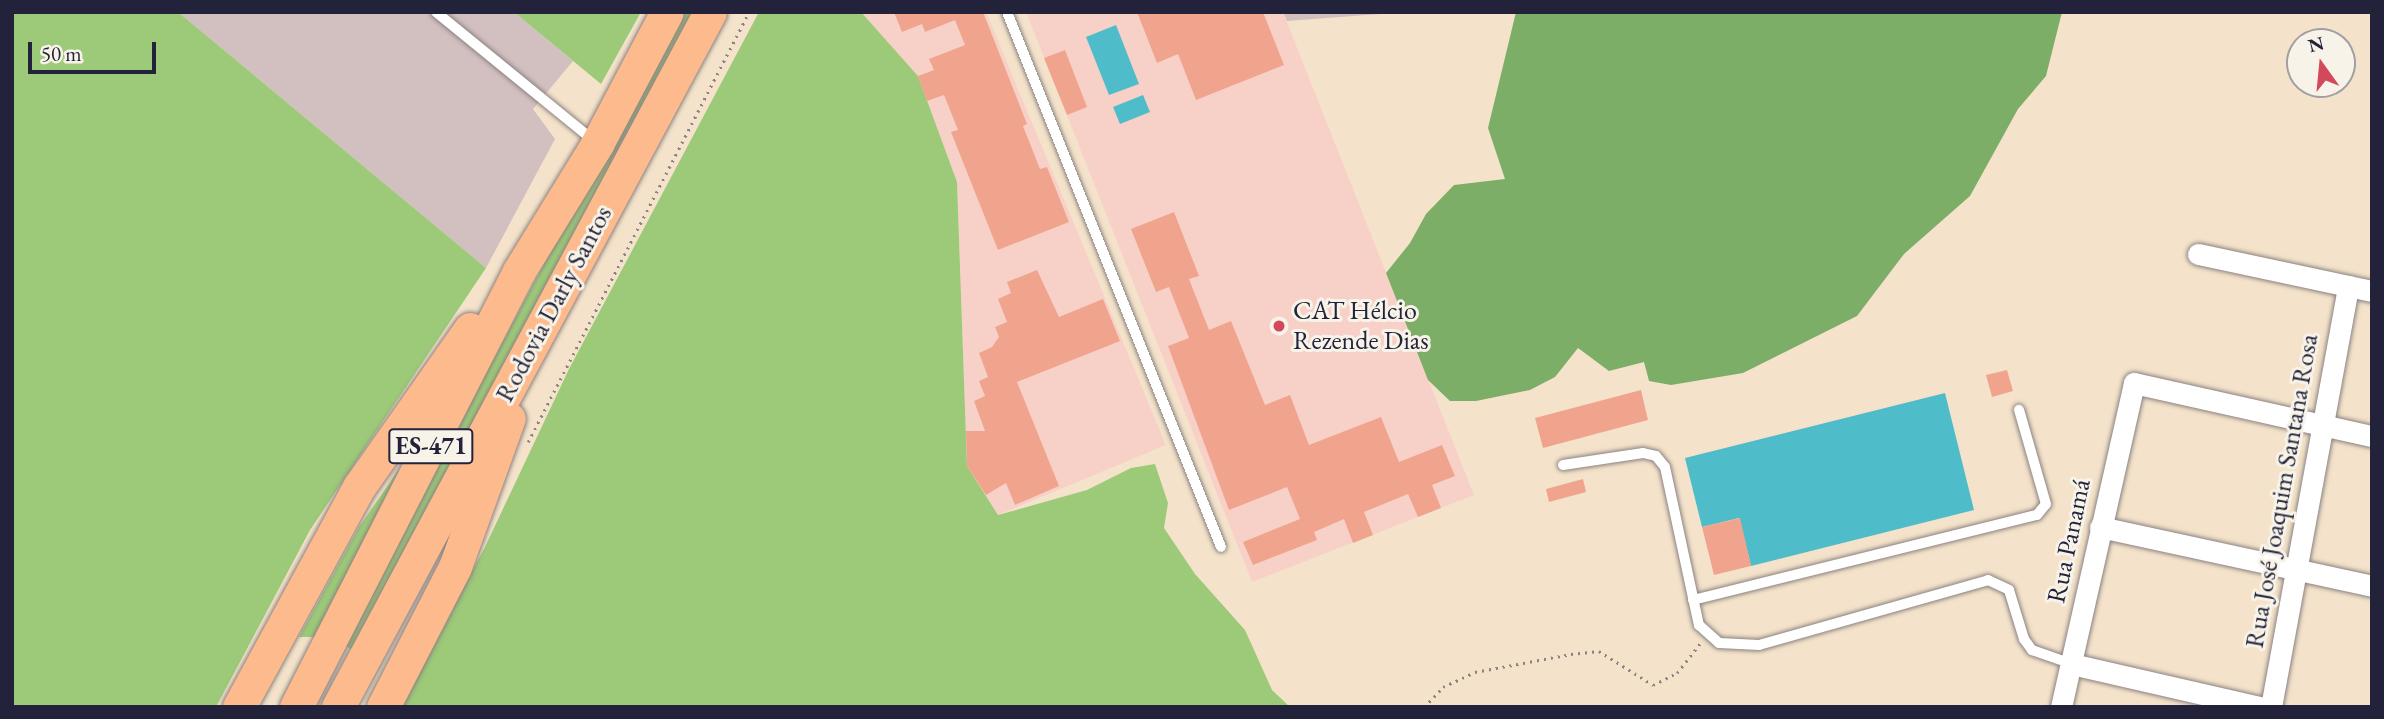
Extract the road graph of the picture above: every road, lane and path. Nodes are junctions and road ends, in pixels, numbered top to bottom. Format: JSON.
{"nodes":[{"id":1,"x":436,"y":12,"type":"edge"},
{"id":2,"x":667,"y":12,"type":"edge"},
{"id":3,"x":710,"y":12,"type":"edge"},
{"id":4,"x":749,"y":12,"type":"edge"},
{"id":5,"x":1007,"y":12,"type":"edge"},
{"id":6,"x":597,"y":144,"type":"junction"},
{"id":7,"x":2198,"y":254,"type":"dead end"},
{"id":8,"x":519,"y":271,"type":"junction"},
{"id":9,"x":2348,"y":286,"type":"junction"},
{"id":10,"x":2372,"y":291,"type":"edge"},
{"id":11,"x":527,"y":355,"type":"junction"},
{"id":12,"x":2019,"y":410,"type":"dead end"},
{"id":13,"x":2322,"y":425,"type":"junction"},
{"id":14,"x":2372,"y":436,"type":"edge"},
{"id":15,"x":525,"y":449,"type":"dead end"},
{"id":16,"x":1563,"y":466,"type":"dead end"},
{"id":17,"x":2101,"y":527,"type":"junction"},
{"id":18,"x":1222,"y":547,"type":"dead end"},
{"id":19,"x":2297,"y":570,"type":"junction"},
{"id":20,"x":2372,"y":586,"type":"edge"},
{"id":21,"x":1693,"y":600,"type":"junction"},
{"id":22,"x":1706,"y":636,"type":"junction"},
{"id":23,"x":2071,"y":664,"type":"junction"},
{"id":24,"x":2194,"y":699,"type":"edge"},
{"id":25,"x":239,"y":707,"type":"edge"},
{"id":26,"x":296,"y":707,"type":"edge"},
{"id":27,"x":338,"y":707,"type":"edge"},
{"id":28,"x":383,"y":707,"type":"edge"},
{"id":29,"x":1424,"y":707,"type":"edge"},
{"id":30,"x":2061,"y":707,"type":"edge"},
{"id":31,"x":2260,"y":707,"type":"edge"},
{"id":32,"x":2271,"y":707,"type":"edge"}],
"edges":[{"from":1,"to":6,"type":"lane"},
{"from":2,"to":6,"type":"main road","name":"Rodovia Darly Santos","number":"ES-471"},
{"from":3,"to":11,"type":"main road","name":"Rodovia Darly Santos","number":"ES-471"},
{"from":4,"to":15,"type":"path"},
{"from":5,"to":18,"type":"lane"},
{"from":6,"to":8,"type":"main road","name":"Rodovia Darly Santos","number":"ES-471"},
{"from":7,"to":9,"type":"street"},
{"from":8,"to":25,"type":"main road"},
{"from":8,"to":26,"type":"main road","name":"Rodovia Darly Santos","number":"ES-471"},
{"from":9,"to":10,"type":"street"},
{"from":9,"to":13,"type":"street","name":"Rua José Joaquim Santana Rosa"},
{"from":11,"to":27,"type":"main road","name":"Rodovia Darly Santos","number":"ES-471"},
{"from":11,"to":28,"type":"main road"},
{"from":12,"to":21,"type":"lane"},
{"from":13,"to":14,"type":"street"},
{"from":13,"to":17,"type":"street","name":"Rua Panamá"},
{"from":13,"to":19,"type":"street","name":"Rua José Joaquim Santana Rosa"},
{"from":16,"to":21,"type":"lane"},
{"from":17,"to":19,"type":"street"},
{"from":17,"to":23,"type":"street","name":"Rua Panamá"},
{"from":19,"to":20,"type":"street"},
{"from":19,"to":32,"type":"street","name":"Rua José Joaquim Santana Rosa"},
{"from":21,"to":22,"type":"lane"},
{"from":22,"to":23,"type":"lane"},
{"from":22,"to":29,"type":"path"},
{"from":23,"to":24,"type":"street"},
{"from":23,"to":30,"type":"street","name":"Rua Panamá"},
{"from":24,"to":31,"type":"street"}]}
